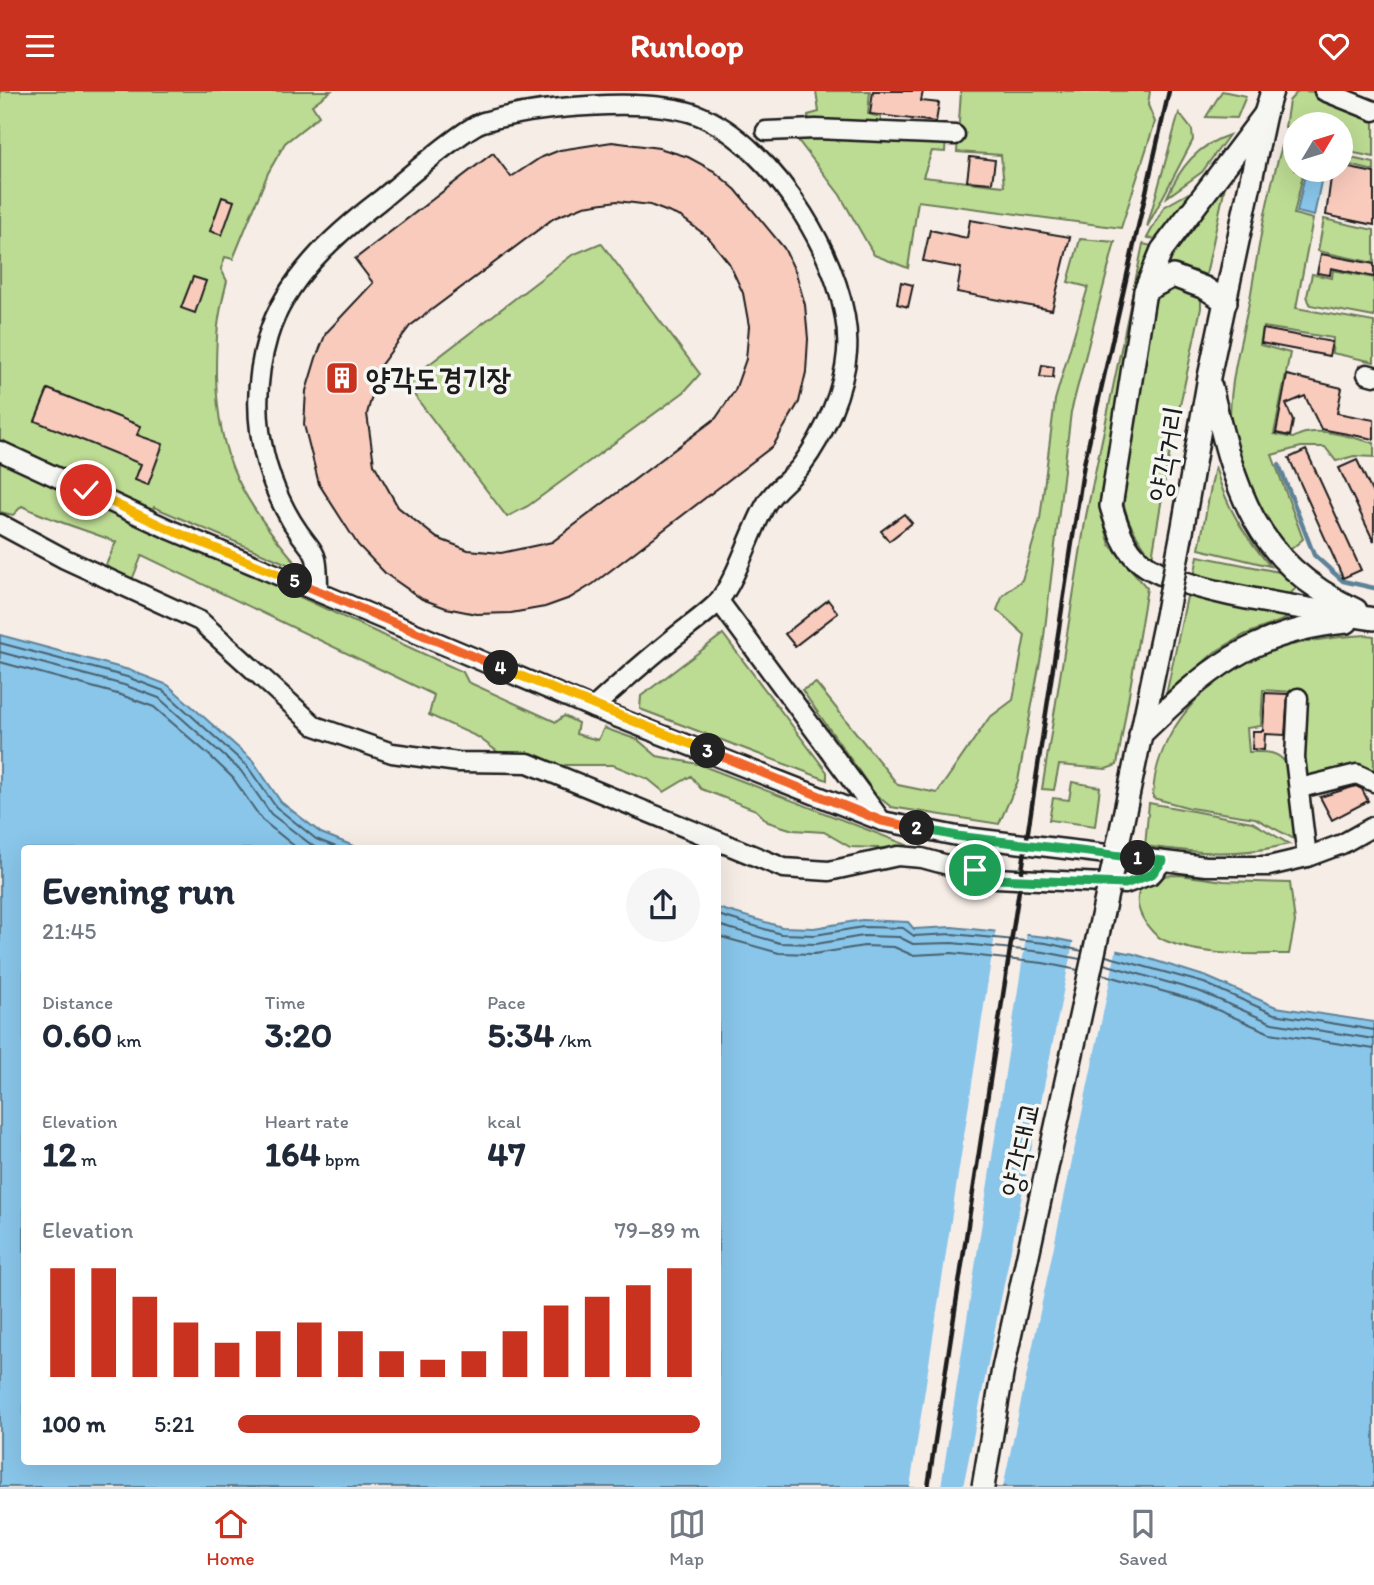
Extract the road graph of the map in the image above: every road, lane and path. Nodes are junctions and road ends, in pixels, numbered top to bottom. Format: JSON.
{"nodes":[{"id":1,"x":1324,"y":91,"type":"edge"},
{"id":2,"x":1270,"y":100,"type":"edge"},
{"id":3,"x":1374,"y":111,"type":"edge"},
{"id":4,"x":765,"y":131,"type":"dead end"},
{"id":5,"x":956,"y":135,"type":"dead end"},
{"id":6,"x":1145,"y":291,"type":"junction"},
{"id":7,"x":1226,"y":302,"type":"junction"},
{"id":8,"x":1209,"y":377,"type":"junction"},
{"id":9,"x":0,"y":450,"type":"edge"},
{"id":10,"x":0,"y":524,"type":"edge"},
{"id":11,"x":318,"y":590,"type":"junction"},
{"id":12,"x":719,"y":601,"type":"junction"},
{"id":13,"x":1374,"y":619,"type":"edge"},
{"id":14,"x":1298,"y":698,"type":"dead end"},
{"id":15,"x":593,"y":708,"type":"junction"},
{"id":16,"x":1140,"y":735,"type":"junction"},
{"id":17,"x":1374,"y":782,"type":"edge"},
{"id":18,"x":1300,"y":788,"type":"junction"},
{"id":19,"x":882,"y":821,"type":"junction"},
{"id":20,"x":1122,"y":825,"type":"joint"},
{"id":21,"x":1374,"y":826,"type":"edge"},
{"id":22,"x":1307,"y":857,"type":"junction"},
{"id":23,"x":1163,"y":861,"type":"junction"},
{"id":24,"x":983,"y":1487,"type":"edge"}],
"edges":[{"from":1,"to":3,"type":"street"},
{"from":2,"to":6,"type":"main road"},
{"from":2,"to":7,"type":"main road","name":"양각거리"},
{"from":4,"to":5,"type":"street"},
{"from":6,"to":7,"type":"main road"},
{"from":6,"to":13,"type":"main road"},
{"from":7,"to":8,"type":"main road","name":"양각거리"},
{"from":8,"to":13,"type":"main road"},
{"from":8,"to":16,"type":"main road","name":"양각거리","bridge":true},
{"from":9,"to":11,"type":"street"},
{"from":10,"to":23,"type":"street"},
{"from":11,"to":12,"type":"street"},
{"from":11,"to":15,"type":"street"},
{"from":12,"to":15,"type":"street"},
{"from":12,"to":19,"type":"street"},
{"from":13,"to":16,"type":"main road"},
{"from":14,"to":18,"type":"street"},
{"from":15,"to":19,"type":"street"},
{"from":16,"to":20,"type":"main road","name":"양각거리"},
{"from":17,"to":18,"type":"street"},
{"from":18,"to":22,"type":"street"},
{"from":19,"to":23,"type":"street"},
{"from":20,"to":24,"type":"main road","name":"양각대교","bridge":true},
{"from":21,"to":22,"type":"street"},
{"from":22,"to":23,"type":"street"}]}
